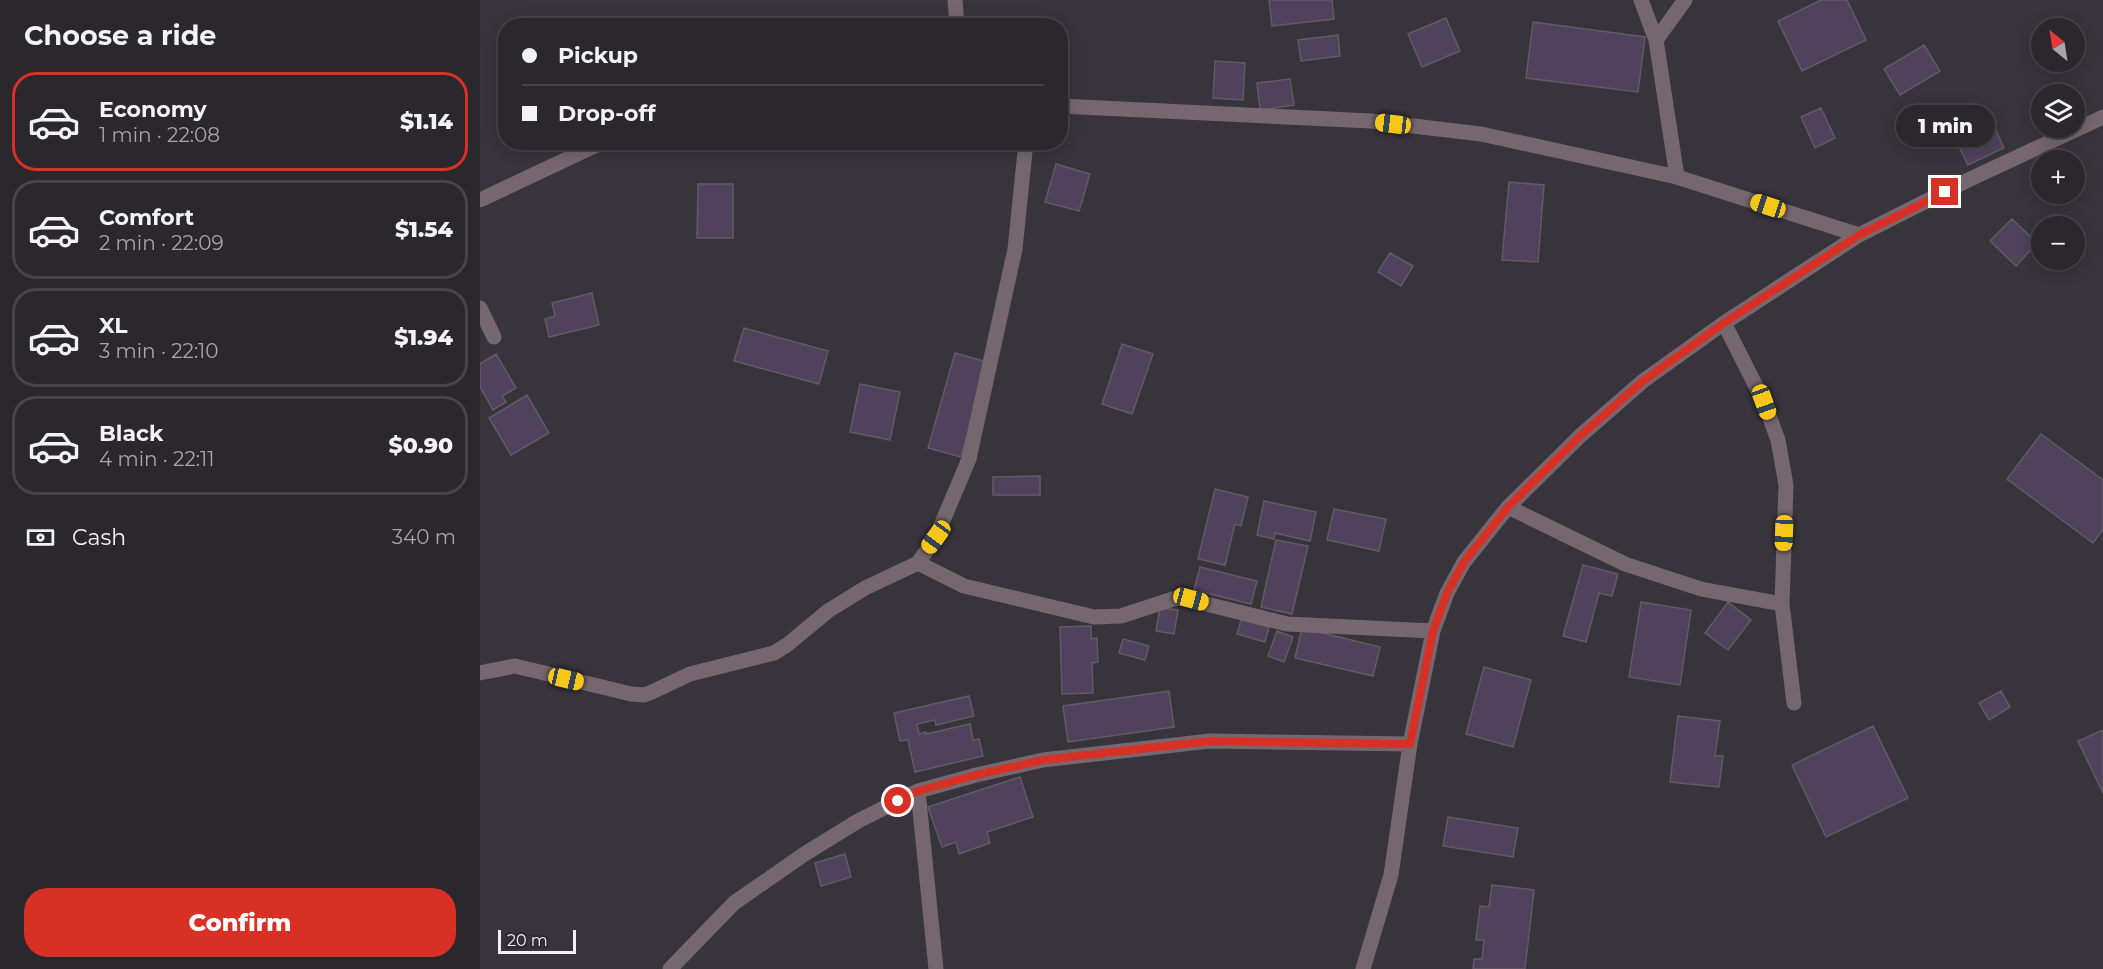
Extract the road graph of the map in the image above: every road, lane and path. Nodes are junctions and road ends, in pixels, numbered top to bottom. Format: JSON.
{"nodes":[{"id":1,"x":956,"y":0,"type":"edge"},
{"id":2,"x":1641,"y":0,"type":"edge"},
{"id":3,"x":1685,"y":0,"type":"edge"},
{"id":4,"x":957,"y":18,"type":"edge"},
{"id":5,"x":1656,"y":40,"type":"junction"},
{"id":6,"x":1068,"y":106,"type":"edge"},
{"id":7,"x":2103,"y":117,"type":"edge"},
{"id":8,"x":586,"y":150,"type":"edge"},
{"id":9,"x":1025,"y":150,"type":"edge"},
{"id":10,"x":1677,"y":177,"type":"junction"},
{"id":11,"x":480,"y":200,"type":"edge"},
{"id":12,"x":1859,"y":235,"type":"junction"},
{"id":13,"x":480,"y":308,"type":"edge"},
{"id":14,"x":1724,"y":323,"type":"junction"},
{"id":15,"x":494,"y":337,"type":"dead end"},
{"id":16,"x":1508,"y":507,"type":"junction"},
{"id":17,"x":918,"y":563,"type":"junction"},
{"id":18,"x":1782,"y":604,"type":"junction"},
{"id":19,"x":1433,"y":631,"type":"junction"},
{"id":20,"x":480,"y":673,"type":"edge"},
{"id":21,"x":1794,"y":703,"type":"dead end"},
{"id":22,"x":1410,"y":744,"type":"junction"},
{"id":23,"x":918,"y":791,"type":"junction"},
{"id":24,"x":670,"y":969,"type":"edge"},
{"id":25,"x":936,"y":969,"type":"edge"},
{"id":26,"x":1363,"y":969,"type":"edge"}],
"edges":[{"from":1,"to":4,"type":"street"},
{"from":2,"to":5,"type":"street"},
{"from":3,"to":5,"type":"street"},
{"from":5,"to":10,"type":"street"},
{"from":6,"to":10,"type":"street"},
{"from":7,"to":12,"type":"street"},
{"from":8,"to":11,"type":"street"},
{"from":9,"to":17,"type":"street"},
{"from":10,"to":12,"type":"street"},
{"from":12,"to":14,"type":"street"},
{"from":13,"to":15,"type":"street"},
{"from":14,"to":16,"type":"street"},
{"from":14,"to":18,"type":"street"},
{"from":16,"to":18,"type":"street"},
{"from":16,"to":19,"type":"street"},
{"from":17,"to":19,"type":"street"},
{"from":17,"to":20,"type":"street"},
{"from":18,"to":21,"type":"street"},
{"from":19,"to":22,"type":"street"},
{"from":22,"to":23,"type":"street"},
{"from":22,"to":26,"type":"street"},
{"from":23,"to":24,"type":"street"},
{"from":23,"to":25,"type":"street"}]}
